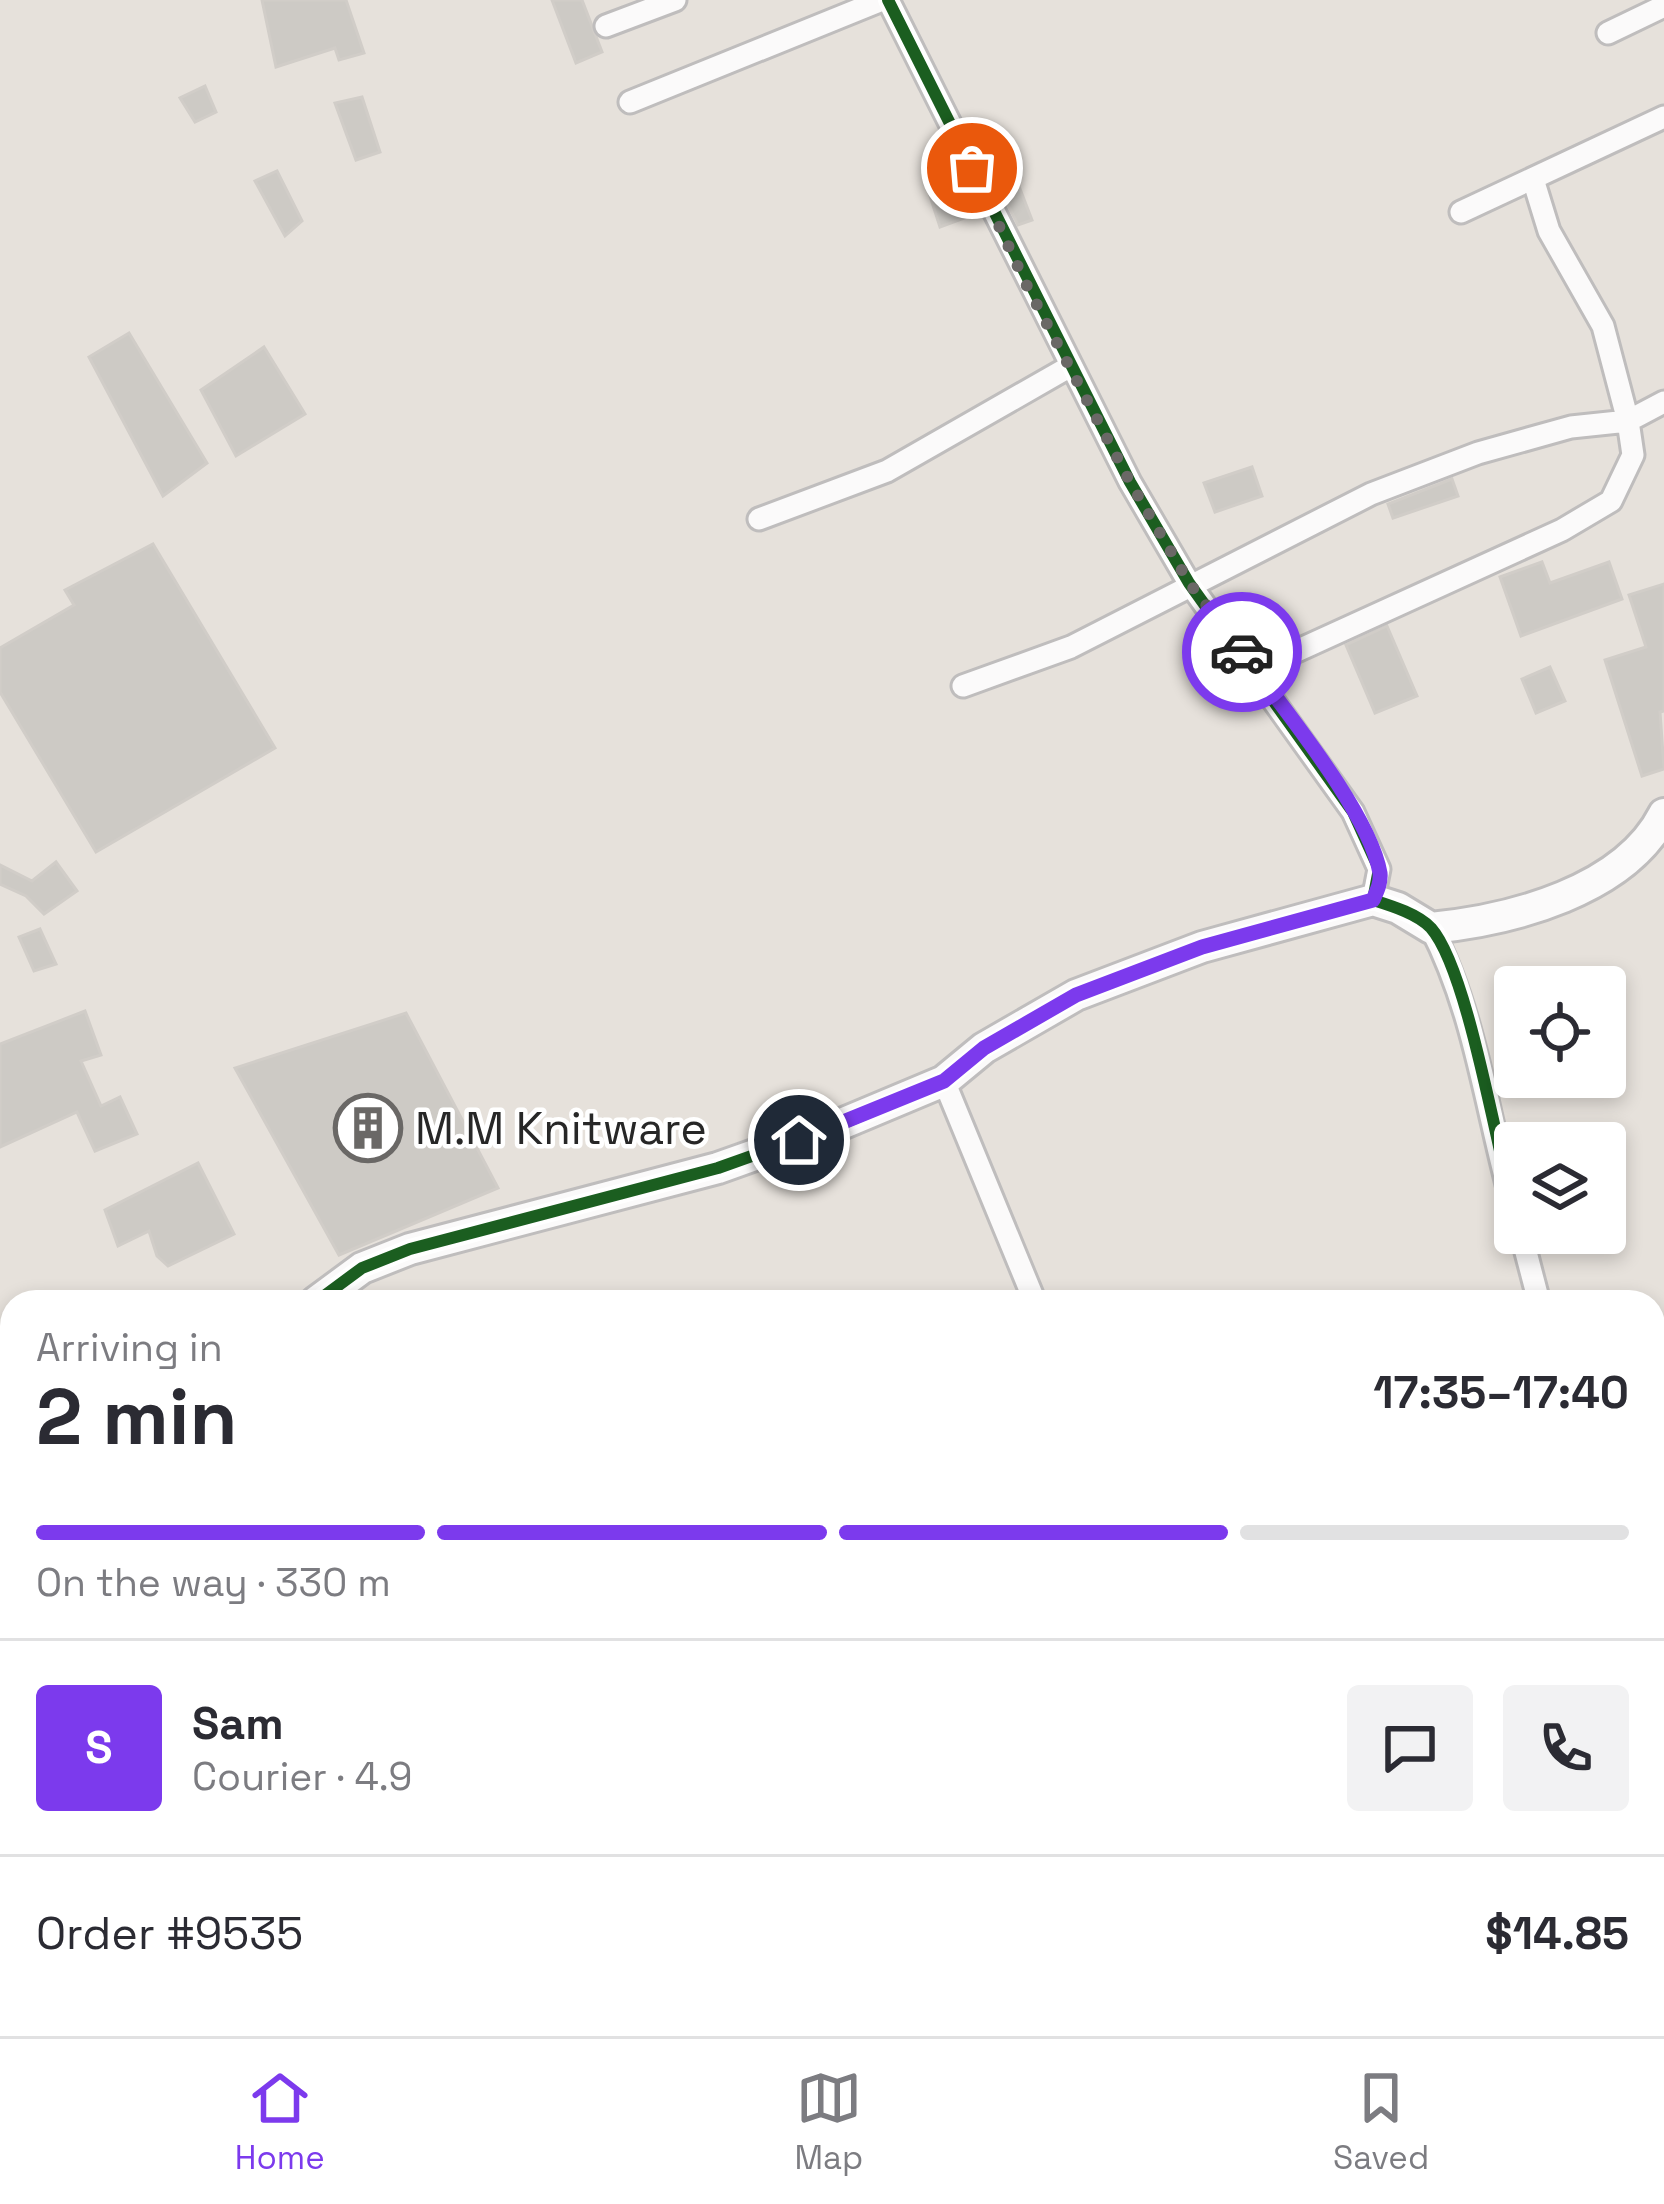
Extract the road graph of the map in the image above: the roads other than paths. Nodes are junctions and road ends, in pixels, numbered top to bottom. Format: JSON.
{"nodes":[{"id":1,"x":675,"y":0,"type":"edge"},
{"id":2,"x":885,"y":0,"type":"edge"},
{"id":3,"x":1664,"y":6,"type":"edge"},
{"id":4,"x":606,"y":26,"type":"dead end"},
{"id":5,"x":1608,"y":32,"type":"dead end"},
{"id":6,"x":630,"y":102,"type":"dead end"},
{"id":7,"x":1664,"y":117,"type":"edge"},
{"id":8,"x":1533,"y":179,"type":"junction"},
{"id":9,"x":1461,"y":212,"type":"dead end"},
{"id":10,"x":1069,"y":367,"type":"junction"},
{"id":11,"x":1664,"y":402,"type":"edge"},
{"id":12,"x":1628,"y":421,"type":"junction"},
{"id":13,"x":759,"y":519,"type":"dead end"},
{"id":14,"x":1190,"y":584,"type":"junction"},
{"id":15,"x":1255,"y":670,"type":"junction"},
{"id":16,"x":963,"y":686,"type":"dead end"},
{"id":17,"x":1664,"y":814,"type":"edge"},
{"id":18,"x":1373,"y":900,"type":"junction"},
{"id":19,"x":1431,"y":928,"type":"junction"},
{"id":20,"x":944,"y":1081,"type":"junction"},
{"id":21,"x":1494,"y":1127,"type":"edge"},
{"id":22,"x":1526,"y":1254,"type":"edge"},
{"id":23,"x":332,"y":1290,"type":"edge"},
{"id":24,"x":1030,"y":1290,"type":"edge"},
{"id":25,"x":1536,"y":1290,"type":"edge"}],
"edges":[{"from":1,"to":4,"type":"street"},
{"from":2,"to":6,"type":"street"},
{"from":2,"to":10,"type":"street"},
{"from":3,"to":5,"type":"street"},
{"from":7,"to":8,"type":"street"},
{"from":8,"to":9,"type":"street"},
{"from":8,"to":12,"type":"street"},
{"from":10,"to":13,"type":"street"},
{"from":10,"to":14,"type":"street"},
{"from":11,"to":12,"type":"street"},
{"from":12,"to":14,"type":"street"},
{"from":12,"to":15,"type":"street"},
{"from":14,"to":15,"type":"street"},
{"from":14,"to":16,"type":"street"},
{"from":15,"to":18,"type":"street"},
{"from":17,"to":19,"type":"street"},
{"from":18,"to":19,"type":"street"},
{"from":18,"to":20,"type":"street"},
{"from":19,"to":21,"type":"street"},
{"from":20,"to":23,"type":"street"},
{"from":20,"to":24,"type":"street"},
{"from":22,"to":25,"type":"street"}]}
